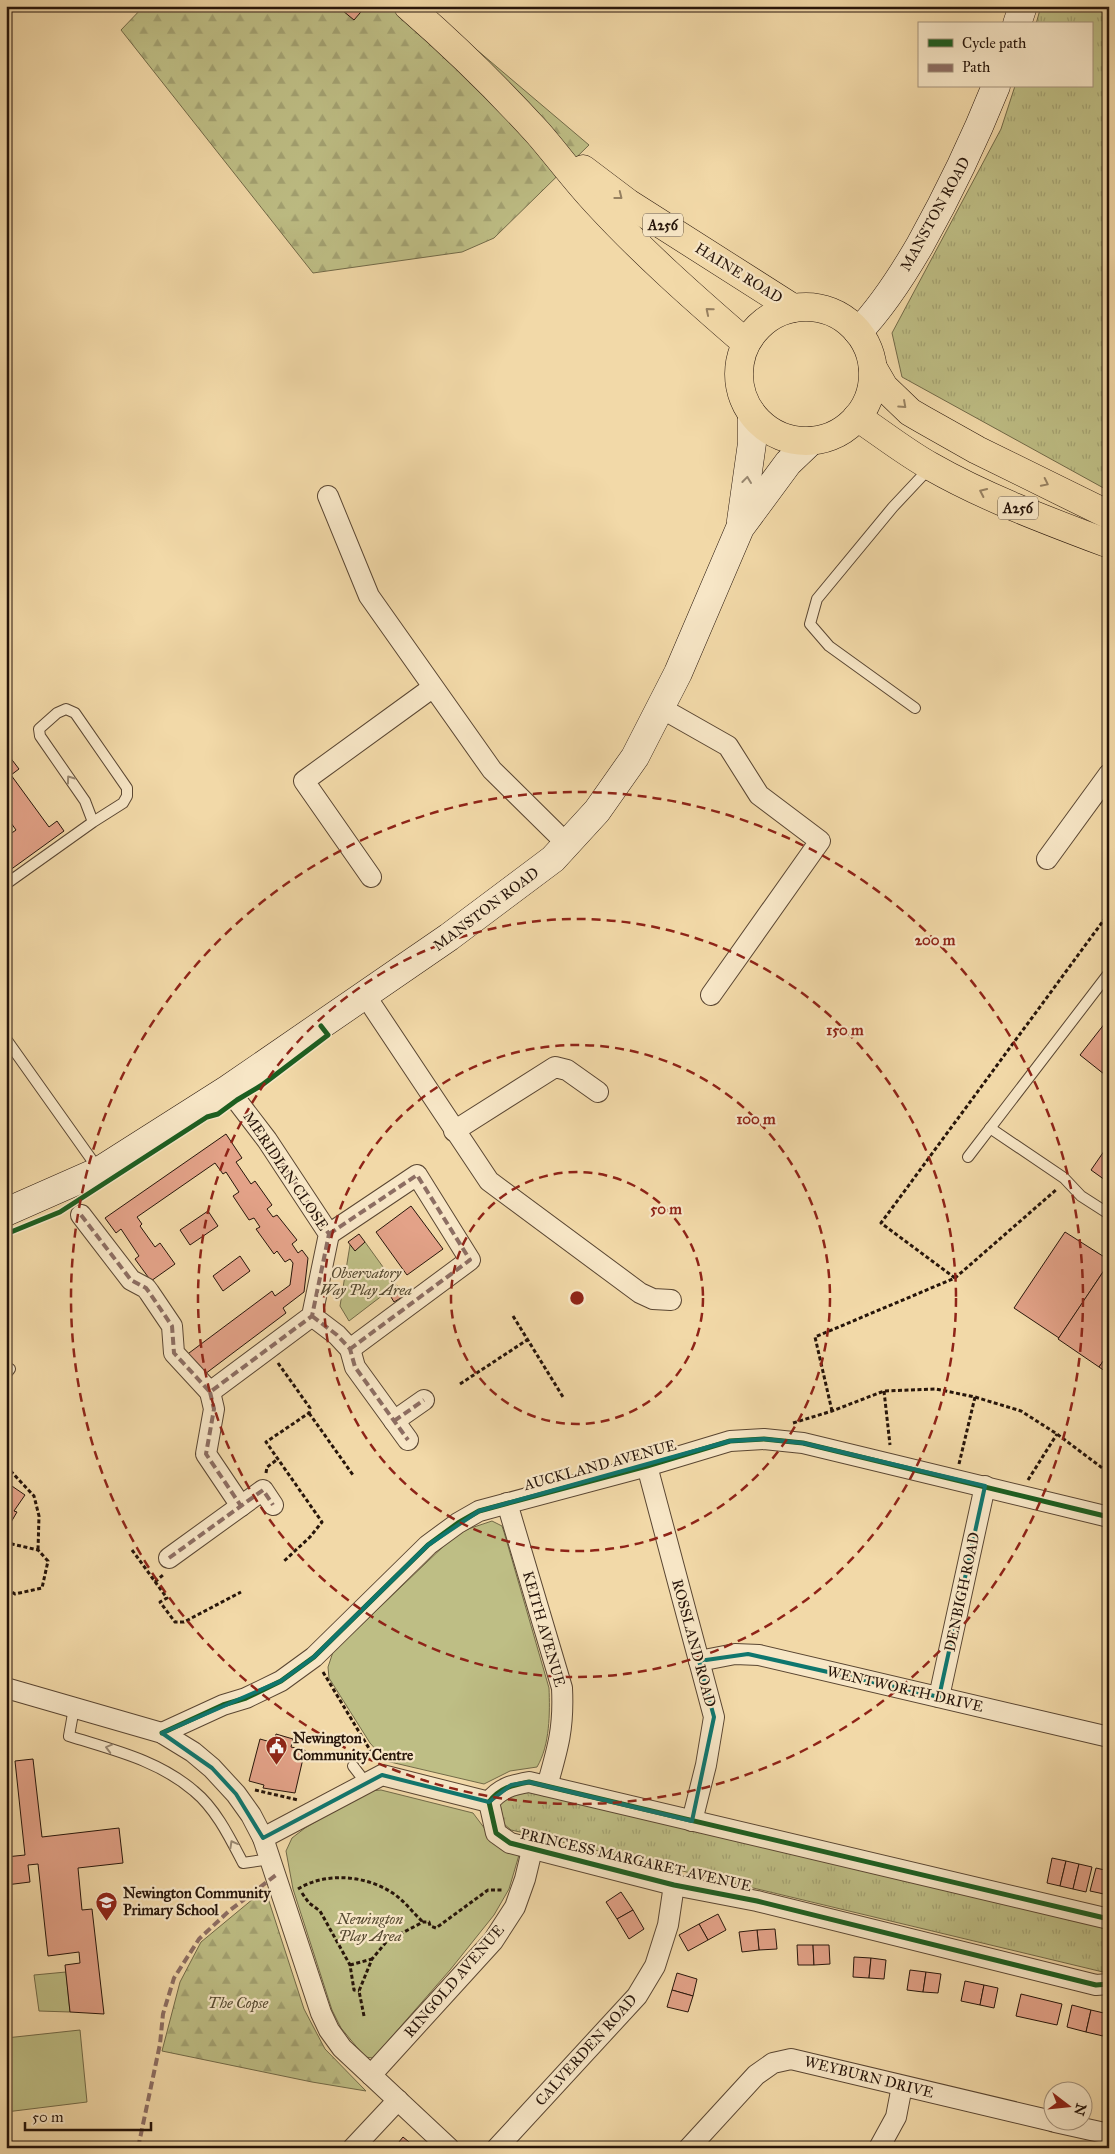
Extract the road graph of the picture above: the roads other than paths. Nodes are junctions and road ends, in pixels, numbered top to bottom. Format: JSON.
{"nodes":[{"id":1,"x":408,"y":6,"type":"edge"},
{"id":2,"x":1023,"y":6,"type":"edge"},
{"id":3,"x":1018,"y":22,"type":"edge"},
{"id":4,"x":995,"y":88,"type":"edge"},
{"id":5,"x":539,"y":134,"type":"junction"},
{"id":6,"x":793,"y":308,"type":"junction"},
{"id":7,"x":858,"y":332,"type":"junction"},
{"id":8,"x":746,"y":343,"type":"junction"},
{"id":9,"x":872,"y":368,"type":"junction"},
{"id":10,"x":752,"y":414,"type":"junction"},
{"id":11,"x":857,"y":417,"type":"junction"},
{"id":12,"x":811,"y":441,"type":"junction"},
{"id":13,"x":929,"y":466,"type":"junction"},
{"id":14,"x":328,"y":496,"type":"dead end"},
{"id":15,"x":1109,"y":515,"type":"edge"},
{"id":16,"x":740,"y":528,"type":"junction"},
{"id":17,"x":1109,"y":544,"type":"edge"},
{"id":18,"x":432,"y":688,"type":"junction"},
{"id":19,"x":661,"y":708,"type":"junction"},
{"id":20,"x":915,"y":708,"type":"dead end"},
{"id":21,"x":1109,"y":774,"type":"edge"},
{"id":22,"x":93,"y":822,"type":"junction"},
{"id":23,"x":567,"y":844,"type":"junction"},
{"id":24,"x":1047,"y":859,"type":"dead end"},
{"id":25,"x":371,"y":877,"type":"dead end"},
{"id":26,"x":6,"y":884,"type":"edge"},
{"id":27,"x":1109,"y":973,"type":"edge"},
{"id":28,"x":365,"y":995,"type":"junction"},
{"id":29,"x":711,"y":995,"type":"dead end"},
{"id":30,"x":6,"y":1039,"type":"edge"},
{"id":31,"x":228,"y":1089,"type":"junction"},
{"id":32,"x":598,"y":1092,"type":"dead end"},
{"id":33,"x":990,"y":1128,"type":"junction"},
{"id":34,"x":454,"y":1131,"type":"junction"},
{"id":35,"x":968,"y":1157,"type":"dead end"},
{"id":36,"x":99,"y":1171,"type":"junction"},
{"id":37,"x":6,"y":1212,"type":"edge"},
{"id":38,"x":1109,"y":1214,"type":"edge"},
{"id":39,"x":81,"y":1215,"type":"dead end"},
{"id":40,"x":6,"y":1230,"type":"edge"},
{"id":41,"x":329,"y":1234,"type":"junction"},
{"id":42,"x":671,"y":1300,"type":"dead end"},
{"id":43,"x":312,"y":1316,"type":"junction"},
{"id":44,"x":350,"y":1349,"type":"junction"},
{"id":45,"x":210,"y":1392,"type":"junction"},
{"id":46,"x":424,"y":1400,"type":"dead end"},
{"id":47,"x":394,"y":1422,"type":"junction"},
{"id":48,"x":408,"y":1440,"type":"dead end"},
{"id":49,"x":647,"y":1466,"type":"junction"},
{"id":50,"x":985,"y":1486,"type":"junction"},
{"id":51,"x":507,"y":1503,"type":"junction"},
{"id":52,"x":273,"y":1505,"type":"dead end"},
{"id":53,"x":241,"y":1506,"type":"junction"},
{"id":54,"x":1109,"y":1517,"type":"edge"},
{"id":55,"x":169,"y":1558,"type":"dead end"},
{"id":56,"x":700,"y":1661,"type":"junction"},
{"id":57,"x":6,"y":1688,"type":"edge"},
{"id":58,"x":939,"y":1697,"type":"junction"},
{"id":59,"x":74,"y":1708,"type":"junction"},
{"id":60,"x":162,"y":1732,"type":"junction"},
{"id":61,"x":1109,"y":1737,"type":"edge"},
{"id":62,"x":353,"y":1766,"type":"dead end"},
{"id":63,"x":374,"y":1779,"type":"junction"},
{"id":64,"x":547,"y":1786,"type":"junction"},
{"id":65,"x":489,"y":1802,"type":"junction"},
{"id":66,"x":692,"y":1821,"type":"junction"},
{"id":67,"x":263,"y":1838,"type":"junction"},
{"id":68,"x":532,"y":1850,"type":"junction"},
{"id":69,"x":270,"y":1858,"type":"junction"},
{"id":70,"x":674,"y":1885,"type":"junction"},
{"id":71,"x":1109,"y":1919,"type":"edge"},
{"id":72,"x":1109,"y":1984,"type":"edge"},
{"id":73,"x":370,"y":2075,"type":"junction"},
{"id":74,"x":902,"y":2086,"type":"junction"},
{"id":75,"x":398,"y":2100,"type":"junction"},
{"id":76,"x":1042,"y":2118,"type":"edge"},
{"id":77,"x":1092,"y":2130,"type":"edge"},
{"id":78,"x":1109,"y":2134,"type":"edge"},
{"id":79,"x":353,"y":2148,"type":"edge"},
{"id":80,"x":448,"y":2148,"type":"edge"},
{"id":81,"x":497,"y":2148,"type":"edge"},
{"id":82,"x":689,"y":2148,"type":"edge"},
{"id":83,"x":879,"y":2148,"type":"edge"}],
"edges":[{"from":1,"to":5,"type":"main road","name":"HAINE ROAD","number":"A256"},
{"from":2,"to":3,"type":"main road"},
{"from":4,"to":7,"type":"main road","name":"MANSTON ROAD"},
{"from":5,"to":6,"type":"main road","name":"HAINE ROAD","number":"A256","one_way":true},
{"from":8,"to":5,"type":"main road","name":"HAINE ROAD","number":"A256","one_way":true},
{"from":6,"to":7,"type":"main road"},
{"from":6,"to":8,"type":"main road"},
{"from":7,"to":9,"type":"main road"},
{"from":8,"to":10,"type":"main road"},
{"from":9,"to":11,"type":"main road"},
{"from":9,"to":15,"type":"main road","number":"A256","one_way":true},
{"from":10,"to":12,"type":"main road"},
{"from":16,"to":10,"type":"main road","name":"MANSTON ROAD","one_way":true},
{"from":11,"to":12,"type":"main road"},
{"from":11,"to":13,"type":"main road","number":"A256"},
{"from":12,"to":16,"type":"main road","name":"MANSTON ROAD"},
{"from":17,"to":13,"type":"main road","number":"A256","one_way":true},
{"from":13,"to":20,"type":"lane"},
{"from":14,"to":18,"type":"street"},
{"from":16,"to":19,"type":"main road","name":"MANSTON ROAD"},
{"from":18,"to":23,"type":"street"},
{"from":18,"to":25,"type":"street"},
{"from":19,"to":23,"type":"main road","name":"MANSTON ROAD"},
{"from":19,"to":29,"type":"street"},
{"from":21,"to":24,"type":"street"},
{"from":22,"to":22,"type":"lane","one_way":true},
{"from":22,"to":26,"type":"lane"},
{"from":23,"to":28,"type":"main road","name":"MANSTON ROAD"},
{"from":27,"to":33,"type":"lane"},
{"from":28,"to":31,"type":"main road","name":"MANSTON ROAD"},
{"from":28,"to":34,"type":"street"},
{"from":30,"to":36,"type":"lane"},
{"from":31,"to":36,"type":"main road","name":"MANSTON ROAD"},
{"from":31,"to":41,"type":"street","name":"MERIDIAN CLOSE"},
{"from":32,"to":34,"type":"street"},
{"from":33,"to":35,"type":"lane"},
{"from":33,"to":38,"type":"lane"},
{"from":34,"to":42,"type":"street"},
{"from":36,"to":37,"type":"main road","name":"MANSTON ROAD"},
{"from":36,"to":40,"type":"main road","name":"MANSTON ROAD"},
{"from":39,"to":45,"type":"street"},
{"from":41,"to":43,"type":"street","name":"MERIDIAN CLOSE"},
{"from":41,"to":44,"type":"street"},
{"from":43,"to":44,"type":"street"},
{"from":43,"to":45,"type":"street"},
{"from":44,"to":47,"type":"street"},
{"from":45,"to":53,"type":"street"},
{"from":46,"to":47,"type":"street"},
{"from":47,"to":48,"type":"street"},
{"from":49,"to":50,"type":"street","name":"AUCKLAND AVENUE"},
{"from":49,"to":51,"type":"street","name":"AUCKLAND AVENUE"},
{"from":49,"to":56,"type":"street","name":"ROSSLAND ROAD"},
{"from":50,"to":54,"type":"street","name":"AUCKLAND AVENUE"},
{"from":50,"to":58,"type":"street","name":"DENBIGH ROAD"},
{"from":51,"to":60,"type":"street","name":"AUCKLAND AVENUE"},
{"from":51,"to":64,"type":"street","name":"KEITH AVENUE"},
{"from":52,"to":53,"type":"street"},
{"from":53,"to":55,"type":"street"},
{"from":56,"to":58,"type":"street","name":"WENTWORTH DRIVE"},
{"from":56,"to":66,"type":"street","name":"ROSSLAND ROAD"},
{"from":57,"to":59,"type":"street"},
{"from":58,"to":61,"type":"street","name":"WENTWORTH DRIVE"},
{"from":59,"to":60,"type":"street"},
{"from":69,"to":59,"type":"lane","one_way":true},
{"from":60,"to":67,"type":"street"},
{"from":62,"to":63,"type":"lane"},
{"from":63,"to":65,"type":"street"},
{"from":63,"to":67,"type":"street"},
{"from":64,"to":65,"type":"street"},
{"from":64,"to":66,"type":"street"},
{"from":65,"to":68,"type":"street","name":"PRINCESS MARGARET AVENUE"},
{"from":66,"to":71,"type":"street"},
{"from":67,"to":69,"type":"street"},
{"from":68,"to":70,"type":"street","name":"PRINCESS MARGARET AVENUE"},
{"from":68,"to":73,"type":"street","name":"RINGOLD AVENUE"},
{"from":69,"to":73,"type":"street"},
{"from":70,"to":72,"type":"street","name":"PRINCESS MARGARET AVENUE"},
{"from":70,"to":81,"type":"street","name":"CALVERDEN ROAD"},
{"from":73,"to":75,"type":"street"},
{"from":74,"to":76,"type":"street","name":"WEYBURN DRIVE"},
{"from":74,"to":82,"type":"street","name":"WEYBURN DRIVE"},
{"from":74,"to":83,"type":"street"},
{"from":75,"to":79,"type":"street"},
{"from":75,"to":80,"type":"street"},
{"from":77,"to":78,"type":"street","name":"WEYBURN DRIVE"}]}
